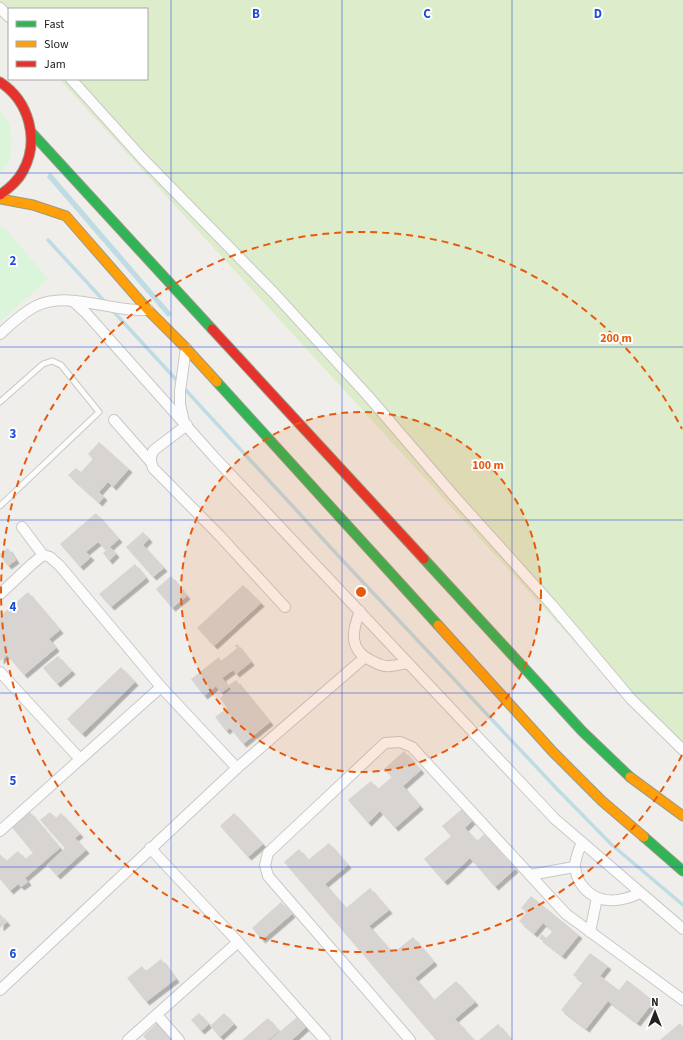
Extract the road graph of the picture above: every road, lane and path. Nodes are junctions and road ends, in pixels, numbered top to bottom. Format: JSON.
{"nodes":[{"id":1,"x":0,"y":8,"type":"edge"},
{"id":2,"x":8,"y":15,"type":"edge"},
{"id":3,"x":72,"y":80,"type":"edge"},
{"id":4,"x":0,"y":82,"type":"edge"},
{"id":5,"x":31,"y":132,"type":"junction"},
{"id":6,"x":0,"y":195,"type":"edge"},
{"id":7,"x":0,"y":199,"type":"edge"},
{"id":8,"x":73,"y":301,"type":"junction"},
{"id":9,"x":148,"y":310,"type":"junction"},
{"id":10,"x":0,"y":334,"type":"edge"},
{"id":11,"x":186,"y":348,"type":"junction"},
{"id":12,"x":0,"y":402,"type":"edge"},
{"id":13,"x":114,"y":420,"type":"dead end"},
{"id":14,"x":185,"y":424,"type":"junction"},
{"id":15,"x":150,"y":461,"type":"junction"},
{"id":16,"x":0,"y":506,"type":"edge"},
{"id":17,"x":22,"y":527,"type":"dead end"},
{"id":18,"x":43,"y":555,"type":"junction"},
{"id":19,"x":0,"y":594,"type":"edge"},
{"id":20,"x":285,"y":607,"type":"dead end"},
{"id":21,"x":360,"y":611,"type":"junction"},
{"id":22,"x":364,"y":658,"type":"junction"},
{"id":23,"x":408,"y":663,"type":"junction"},
{"id":24,"x":0,"y":672,"type":"edge"},
{"id":25,"x":160,"y":688,"type":"junction"},
{"id":26,"x":683,"y":750,"type":"edge"},
{"id":27,"x":80,"y":759,"type":"junction"},
{"id":28,"x":237,"y":768,"type":"junction"},
{"id":29,"x":683,"y":816,"type":"edge"},
{"id":30,"x":0,"y":831,"type":"edge"},
{"id":31,"x":582,"y":842,"type":"junction"},
{"id":32,"x":150,"y":848,"type":"junction"},
{"id":33,"x":574,"y":867,"type":"junction"},
{"id":34,"x":683,"y":872,"type":"edge"},
{"id":35,"x":530,"y":875,"type":"junction"},
{"id":36,"x":640,"y":893,"type":"junction"},
{"id":37,"x":597,"y":898,"type":"junction"},
{"id":38,"x":683,"y":929,"type":"edge"},
{"id":39,"x":590,"y":932,"type":"junction"},
{"id":40,"x":238,"y":942,"type":"junction"},
{"id":41,"x":0,"y":990,"type":"edge"},
{"id":42,"x":683,"y":1000,"type":"edge"},
{"id":43,"x":157,"y":1015,"type":"junction"},
{"id":44,"x":128,"y":1040,"type":"edge"},
{"id":45,"x":179,"y":1040,"type":"edge"},
{"id":46,"x":325,"y":1040,"type":"edge"},
{"id":47,"x":410,"y":1040,"type":"edge"}],
"edges":[{"from":1,"to":2,"type":"street"},
{"from":3,"to":26,"type":"street"},
{"from":4,"to":5,"type":"main road"},
{"from":5,"to":6,"type":"main road"},
{"from":5,"to":29,"type":"main road"},
{"from":7,"to":9,"type":"main road"},
{"from":8,"to":9,"type":"street"},
{"from":8,"to":10,"type":"street"},
{"from":8,"to":14,"type":"street"},
{"from":9,"to":11,"type":"main road"},
{"from":11,"to":14,"type":"street"},
{"from":11,"to":34,"type":"main road"},
{"from":12,"to":16,"type":"lane"},
{"from":13,"to":15,"type":"street"},
{"from":14,"to":15,"type":"street"},
{"from":14,"to":21,"type":"street"},
{"from":15,"to":20,"type":"street"},
{"from":17,"to":18,"type":"street"},
{"from":18,"to":19,"type":"street"},
{"from":18,"to":25,"type":"street"},
{"from":21,"to":22,"type":"street"},
{"from":21,"to":23,"type":"street"},
{"from":22,"to":23,"type":"street"},
{"from":22,"to":28,"type":"street"},
{"from":23,"to":31,"type":"street"},
{"from":24,"to":27,"type":"street"},
{"from":25,"to":27,"type":"street"},
{"from":25,"to":28,"type":"street"},
{"from":27,"to":30,"type":"street"},
{"from":28,"to":32,"type":"street"},
{"from":31,"to":33,"type":"street"},
{"from":31,"to":36,"type":"street"},
{"from":32,"to":40,"type":"street"},
{"from":32,"to":41,"type":"street"},
{"from":33,"to":35,"type":"street"},
{"from":33,"to":37,"type":"street"},
{"from":35,"to":39,"type":"street"},
{"from":35,"to":47,"type":"street"},
{"from":36,"to":37,"type":"street"},
{"from":36,"to":38,"type":"street"},
{"from":37,"to":39,"type":"street"},
{"from":39,"to":42,"type":"street"},
{"from":40,"to":43,"type":"street"},
{"from":40,"to":46,"type":"street"},
{"from":43,"to":44,"type":"street"},
{"from":43,"to":45,"type":"street"}]}
